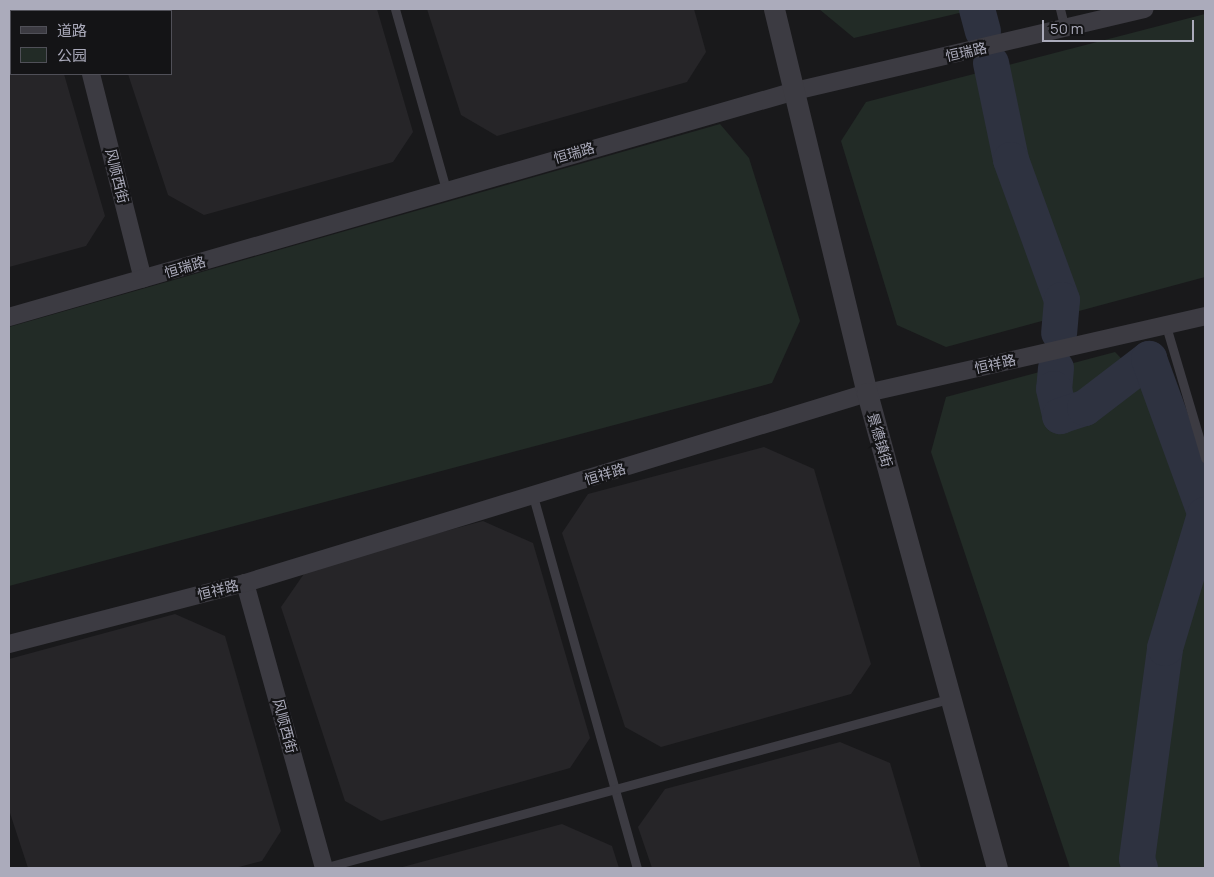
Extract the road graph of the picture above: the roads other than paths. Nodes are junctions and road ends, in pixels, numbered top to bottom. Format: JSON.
{"nodes":[{"id":1,"x":395,"y":9,"type":"edge"},
{"id":2,"x":774,"y":9,"type":"edge"},
{"id":3,"x":1060,"y":9,"type":"edge"},
{"id":4,"x":1145,"y":9,"type":"edge"},
{"id":5,"x":1064,"y":30,"type":"junction"},
{"id":6,"x":91,"y":75,"type":"edge"},
{"id":7,"x":795,"y":91,"type":"junction"},
{"id":8,"x":446,"y":190,"type":"junction"},
{"id":9,"x":143,"y":279,"type":"junction"},
{"id":10,"x":1205,"y":316,"type":"edge"},
{"id":11,"x":9,"y":317,"type":"edge"},
{"id":12,"x":1166,"y":326,"type":"junction"},
{"id":13,"x":867,"y":393,"type":"junction"},
{"id":14,"x":1205,"y":458,"type":"edge"},
{"id":15,"x":533,"y":496,"type":"junction"},
{"id":16,"x":245,"y":583,"type":"junction"},
{"id":17,"x":9,"y":644,"type":"edge"},
{"id":18,"x":952,"y":698,"type":"junction"},
{"id":19,"x":615,"y":789,"type":"junction"},
{"id":20,"x":323,"y":868,"type":"edge"},
{"id":21,"x":637,"y":868,"type":"edge"},
{"id":22,"x":997,"y":868,"type":"edge"}],
"edges":[{"from":1,"to":8,"type":"lane"},
{"from":2,"to":7,"type":"street","name":"景德镇街"},
{"from":3,"to":5,"type":"lane"},
{"from":4,"to":5,"type":"street","name":"恒瑞路"},
{"from":5,"to":7,"type":"street","name":"恒瑞路"},
{"from":6,"to":9,"type":"street","name":"风顺西街"},
{"from":7,"to":8,"type":"street","name":"恒瑞路"},
{"from":7,"to":13,"type":"street","name":"景德镇街"},
{"from":8,"to":9,"type":"street","name":"恒瑞路"},
{"from":9,"to":11,"type":"street","name":"恒瑞路"},
{"from":10,"to":12,"type":"street","name":"恒祥路"},
{"from":12,"to":13,"type":"street","name":"恒祥路"},
{"from":12,"to":14,"type":"lane"},
{"from":13,"to":15,"type":"street","name":"恒祥路"},
{"from":13,"to":18,"type":"street","name":"景德镇街"},
{"from":15,"to":16,"type":"street","name":"恒祥路"},
{"from":15,"to":19,"type":"lane"},
{"from":16,"to":17,"type":"street","name":"恒祥路"},
{"from":16,"to":20,"type":"street","name":"风顺西街"},
{"from":18,"to":19,"type":"lane"},
{"from":18,"to":22,"type":"street","name":"景德镇街"},
{"from":19,"to":20,"type":"lane"},
{"from":19,"to":21,"type":"lane"}]}
